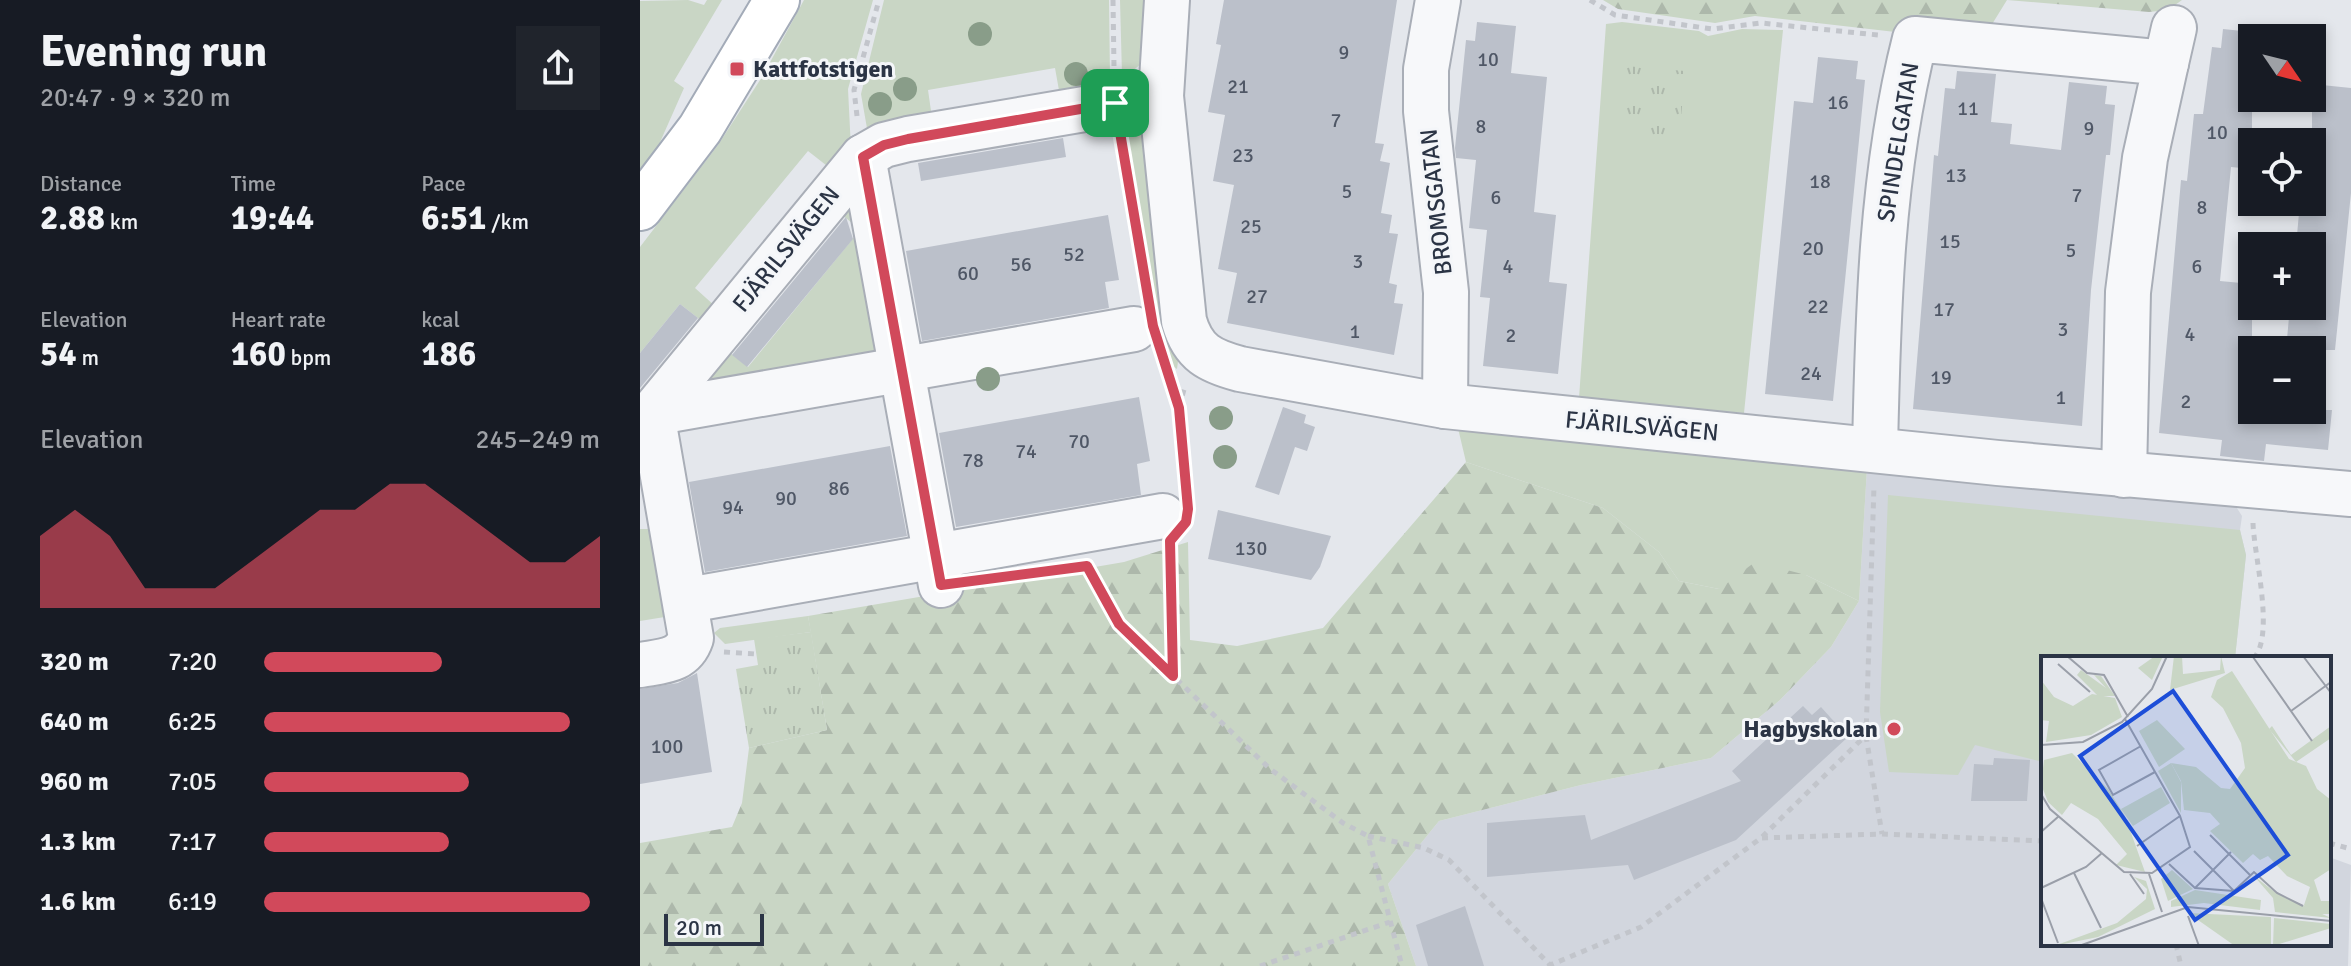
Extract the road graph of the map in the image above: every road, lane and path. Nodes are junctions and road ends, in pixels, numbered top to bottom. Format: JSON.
{"nodes":[{"id":1,"x":777,"y":0,"type":"edge"},
{"id":2,"x":879,"y":0,"type":"edge"},
{"id":3,"x":1113,"y":0,"type":"edge"},
{"id":4,"x":1167,"y":0,"type":"edge"},
{"id":5,"x":1438,"y":0,"type":"edge"},
{"id":6,"x":1590,"y":0,"type":"edge"},
{"id":7,"x":1915,"y":39,"type":"junction"},
{"id":8,"x":1161,"y":96,"type":"junction"},
{"id":9,"x":1115,"y":103,"type":"junction"},
{"id":10,"x":863,"y":157,"type":"junction"},
{"id":11,"x":640,"y":208,"type":"edge"},
{"id":12,"x":1134,"y":329,"type":"dead end"},
{"id":13,"x":1163,"y":367,"type":"dead end"},
{"id":14,"x":902,"y":368,"type":"junction"},
{"id":15,"x":1445,"y":406,"type":"junction"},
{"id":16,"x":652,"y":413,"type":"junction"},
{"id":17,"x":1875,"y":449,"type":"junction"},
{"id":18,"x":2124,"y":475,"type":"junction"},
{"id":19,"x":2251,"y":486,"type":"junction"},
{"id":20,"x":2351,"y":494,"type":"edge"},
{"id":21,"x":1173,"y":517,"type":"junction"},
{"id":22,"x":1100,"y":562,"type":"dead end"},
{"id":23,"x":1087,"y":566,"type":"junction"},
{"id":24,"x":1072,"y":568,"type":"dead end"},
{"id":25,"x":938,"y":571,"type":"junction"},
{"id":26,"x":690,"y":612,"type":"junction"},
{"id":27,"x":2256,"y":656,"type":"edge"},
{"id":28,"x":640,"y":665,"type":"edge"},
{"id":29,"x":1173,"y":676,"type":"junction"},
{"id":30,"x":1866,"y":735,"type":"junction"},
{"id":31,"x":1882,"y":834,"type":"junction"},
{"id":32,"x":1368,"y":836,"type":"junction"},
{"id":33,"x":1761,"y":838,"type":"junction"},
{"id":34,"x":2041,"y":841,"type":"edge"},
{"id":35,"x":2331,"y":844,"type":"edge"},
{"id":36,"x":2351,"y":849,"type":"edge"},
{"id":37,"x":1390,"y":922,"type":"junction"},
{"id":38,"x":2176,"y":946,"type":"edge"},
{"id":39,"x":1550,"y":965,"type":"edge"},
{"id":40,"x":1260,"y":966,"type":"edge"},
{"id":41,"x":1402,"y":966,"type":"edge"},
{"id":42,"x":2181,"y":966,"type":"edge"}],
"edges":[{"from":1,"to":11,"type":"main road"},
{"from":2,"to":10,"type":"path"},
{"from":3,"to":9,"type":"path"},
{"from":4,"to":8,"type":"street","name":"FJÄRILSVÄGEN"},
{"from":5,"to":15,"type":"street","name":"BROMSGATAN"},
{"from":6,"to":7,"type":"path"},
{"from":7,"to":17,"type":"street","name":"SPINDELGATAN"},
{"from":7,"to":18,"type":"street","name":"SPINDELGATAN"},
{"from":8,"to":9,"type":"street","name":"FJÄRILSVÄGEN"},
{"from":8,"to":15,"type":"street","name":"FJÄRILSVÄGEN"},
{"from":9,"to":10,"type":"street","name":"FJÄRILSVÄGEN"},
{"from":10,"to":14,"type":"street"},
{"from":10,"to":16,"type":"street","name":"FJÄRILSVÄGEN"},
{"from":12,"to":14,"type":"street"},
{"from":13,"to":21,"type":"path"},
{"from":14,"to":16,"type":"street"},
{"from":14,"to":25,"type":"street"},
{"from":15,"to":17,"type":"street","name":"FJÄRILSVÄGEN"},
{"from":16,"to":26,"type":"street"},
{"from":17,"to":18,"type":"street","name":"FJÄRILSVÄGEN"},
{"from":17,"to":30,"type":"path"},
{"from":18,"to":19,"type":"street","name":"FJÄRILSVÄGEN"},
{"from":19,"to":20,"type":"street","name":"FJÄRILSVÄGEN"},
{"from":19,"to":27,"type":"path"},
{"from":21,"to":25,"type":"street"},
{"from":21,"to":29,"type":"path"},
{"from":22,"to":23,"type":"path"},
{"from":23,"to":24,"type":"path"},
{"from":23,"to":29,"type":"path"},
{"from":25,"to":26,"type":"street"},
{"from":26,"to":28,"type":"street"},
{"from":29,"to":32,"type":"path"},
{"from":30,"to":31,"type":"path"},
{"from":30,"to":33,"type":"path"},
{"from":31,"to":33,"type":"path"},
{"from":31,"to":34,"type":"path"},
{"from":32,"to":37,"type":"path"},
{"from":32,"to":39,"type":"path"},
{"from":33,"to":39,"type":"path"},
{"from":35,"to":36,"type":"path"},
{"from":37,"to":40,"type":"path"},
{"from":37,"to":41,"type":"path"},
{"from":38,"to":42,"type":"path"}]}
